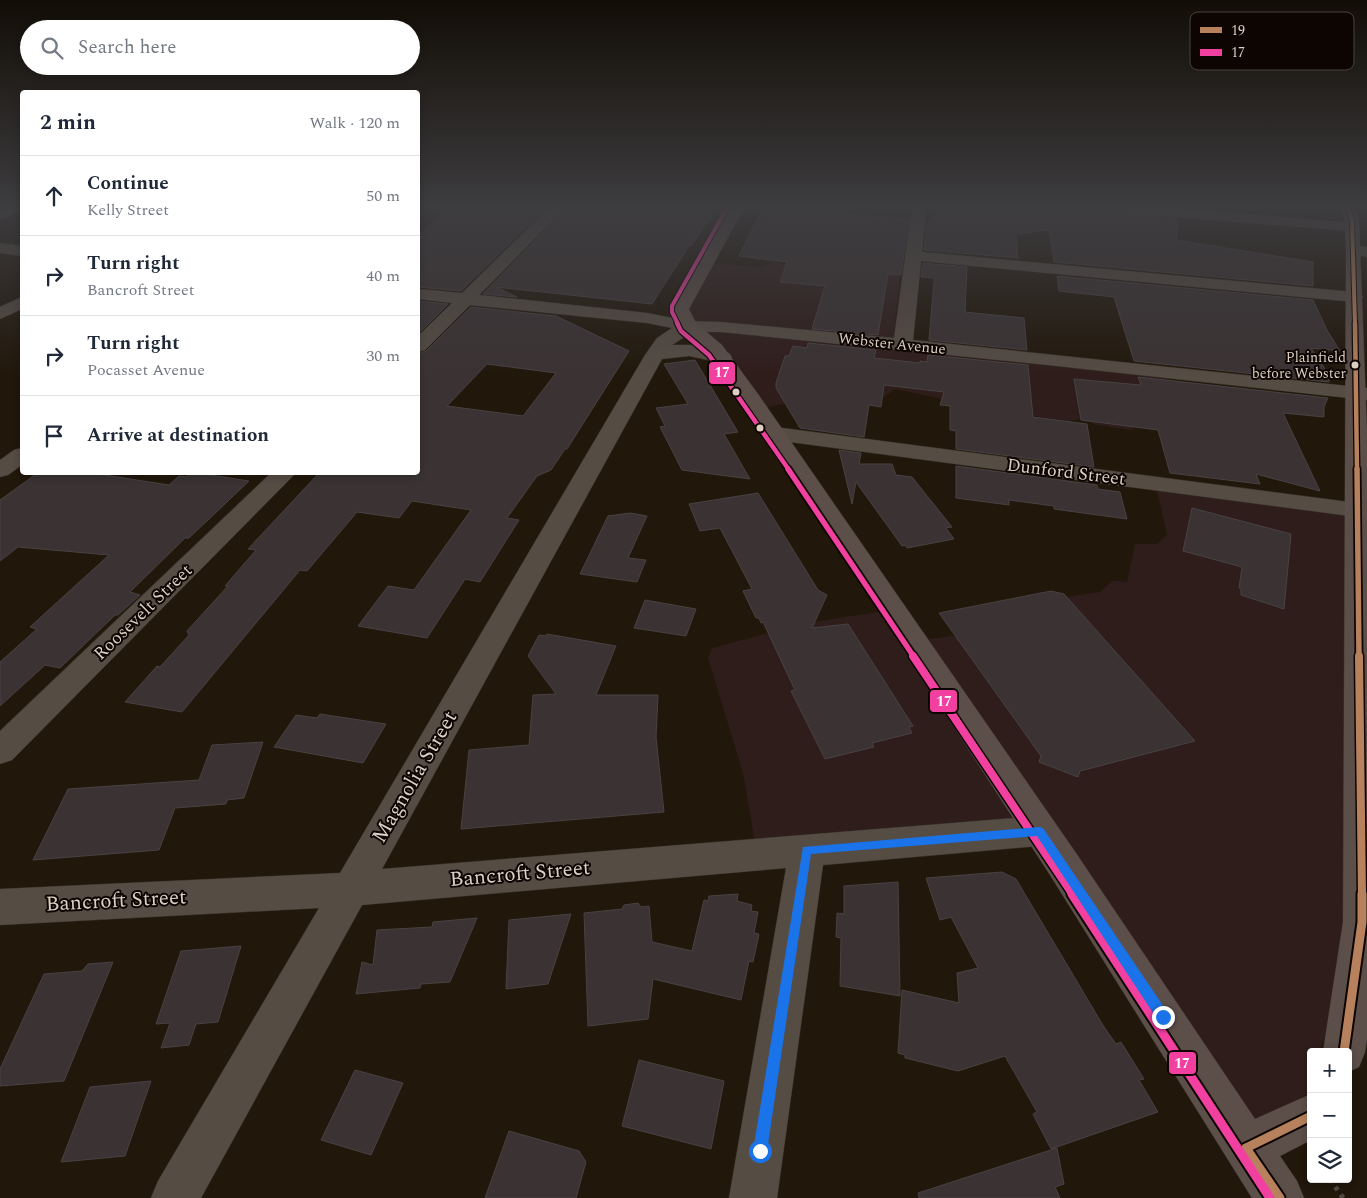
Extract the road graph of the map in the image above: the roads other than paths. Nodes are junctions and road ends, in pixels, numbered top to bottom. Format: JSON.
{"nodes":[{"id":1,"x":502,"y":264,"type":"edge"},
{"id":2,"x":705,"y":264,"type":"edge"},
{"id":3,"x":913,"y":264,"type":"edge"},
{"id":4,"x":999,"y":264,"type":"edge"},
{"id":5,"x":1355,"y":264,"type":"edge"},
{"id":6,"x":420,"y":294,"type":"edge"},
{"id":7,"x":1354,"y":297,"type":"junction"},
{"id":8,"x":467,"y":299,"type":"junction"},
{"id":9,"x":20,"y":303,"type":"edge"},
{"id":10,"x":0,"y":314,"type":"edge"},
{"id":11,"x":688,"y":326,"type":"junction"},
{"id":12,"x":420,"y":344,"type":"edge"},
{"id":13,"x":903,"y":345,"type":"junction"},
{"id":14,"x":655,"y":355,"type":"junction"},
{"id":15,"x":722,"y":357,"type":"junction"},
{"id":16,"x":1361,"y":394,"type":"edge"},
{"id":17,"x":775,"y":434,"type":"junction"},
{"id":18,"x":20,"y":455,"type":"edge"},
{"id":19,"x":0,"y":470,"type":"edge"},
{"id":20,"x":283,"y":475,"type":"edge"},
{"id":21,"x":1357,"y":510,"type":"junction"},
{"id":22,"x":1362,"y":557,"type":"edge"},
{"id":23,"x":0,"y":751,"type":"edge"},
{"id":24,"x":1039,"y":832,"type":"junction"},
{"id":25,"x":807,"y":850,"type":"junction"},
{"id":26,"x":351,"y":889,"type":"junction"},
{"id":27,"x":0,"y":907,"type":"edge"},
{"id":28,"x":1365,"y":930,"type":"edge"},
{"id":29,"x":1345,"y":1048,"type":"edge"},
{"id":30,"x":1307,"y":1118,"type":"edge"},
{"id":31,"x":1246,"y":1148,"type":"junction"},
{"id":32,"x":175,"y":1198,"type":"edge"},
{"id":33,"x":753,"y":1198,"type":"edge"},
{"id":34,"x":1280,"y":1198,"type":"edge"}],
"edges":[{"from":1,"to":8,"type":"street"},
{"from":2,"to":11,"type":"main road"},
{"from":3,"to":13,"type":"street"},
{"from":4,"to":7,"type":"street"},
{"from":5,"to":7,"type":"main road"},
{"from":6,"to":8,"type":"street","name":"Webster Avenue"},
{"from":7,"to":16,"type":"main road"},
{"from":8,"to":11,"type":"street","name":"Webster Avenue"},
{"from":8,"to":12,"type":"street"},
{"from":9,"to":10,"type":"street"},
{"from":11,"to":13,"type":"street","name":"Webster Avenue"},
{"from":11,"to":14,"type":"street","name":"Magnolia Street"},
{"from":11,"to":15,"type":"main road"},
{"from":13,"to":16,"type":"street","name":"Webster Avenue"},
{"from":14,"to":15,"type":"street"},
{"from":14,"to":26,"type":"street","name":"Magnolia Street"},
{"from":15,"to":17,"type":"main road"},
{"from":16,"to":21,"type":"main road"},
{"from":17,"to":21,"type":"street","name":"Dunford Street"},
{"from":17,"to":24,"type":"main road"},
{"from":18,"to":19,"type":"street"},
{"from":20,"to":23,"type":"street","name":"Roosevelt Street"},
{"from":21,"to":22,"type":"main road"},
{"from":22,"to":28,"type":"main road"},
{"from":24,"to":25,"type":"street","name":"Bancroft Street"},
{"from":24,"to":31,"type":"main road"},
{"from":25,"to":26,"type":"street","name":"Bancroft Street"},
{"from":25,"to":33,"type":"street"},
{"from":26,"to":27,"type":"street","name":"Bancroft Street"},
{"from":26,"to":32,"type":"street","name":"Magnolia Street"},
{"from":28,"to":29,"type":"main road"},
{"from":30,"to":31,"type":"main road"},
{"from":31,"to":34,"type":"main road"}]}
